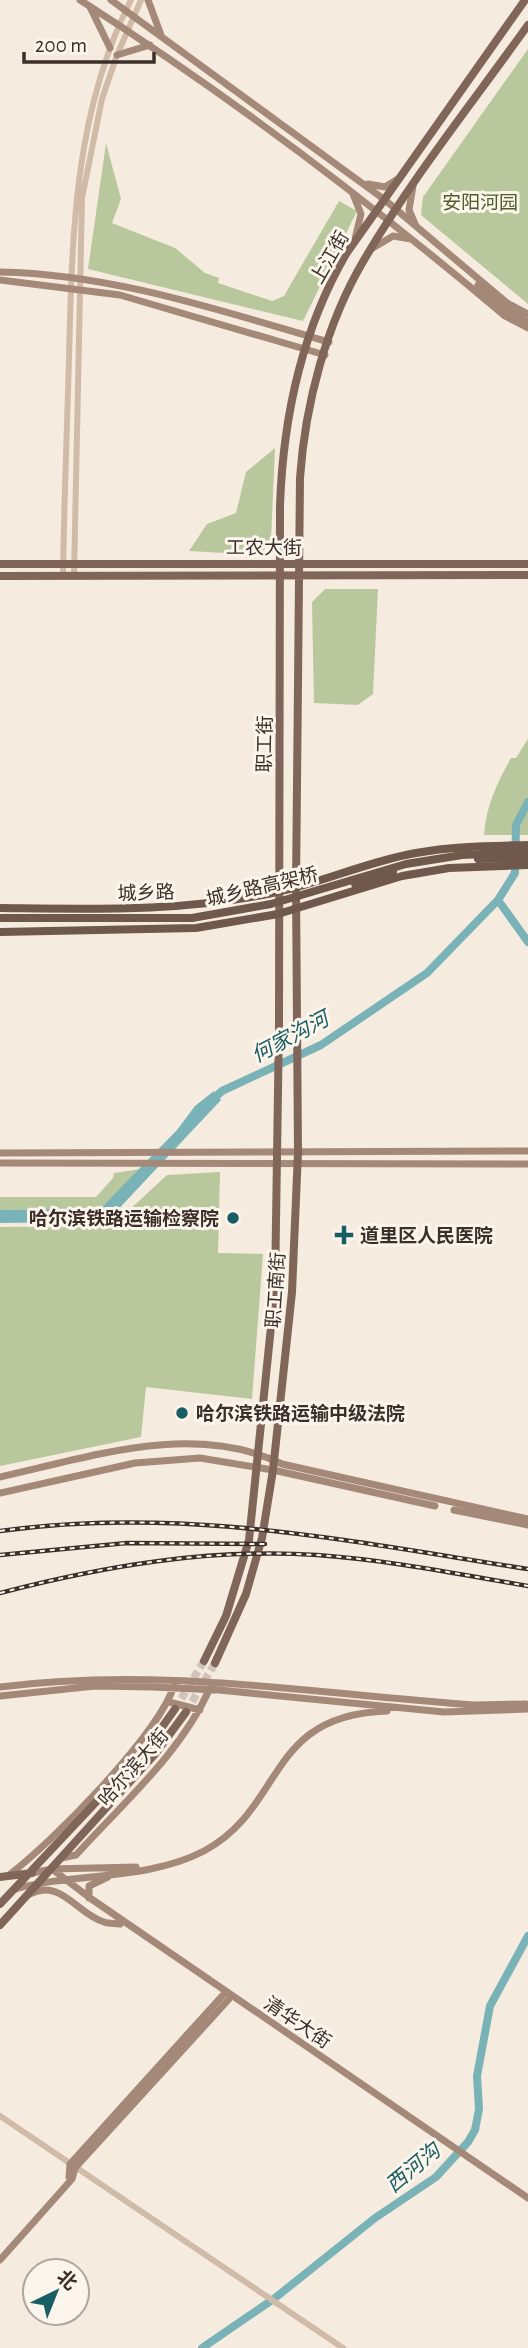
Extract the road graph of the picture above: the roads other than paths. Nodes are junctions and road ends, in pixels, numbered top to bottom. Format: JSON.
{"nodes":[{"id":1,"x":80,"y":0,"type":"edge"},
{"id":2,"x":111,"y":0,"type":"edge"},
{"id":3,"x":131,"y":0,"type":"edge"},
{"id":4,"x":141,"y":0,"type":"edge"},
{"id":5,"x":148,"y":0,"type":"edge"},
{"id":6,"x":525,"y":0,"type":"edge"},
{"id":7,"x":90,"y":6,"type":"junction"},
{"id":8,"x":126,"y":10,"type":"junction"},
{"id":9,"x":135,"y":16,"type":"junction"},
{"id":10,"x":119,"y":25,"type":"junction"},
{"id":11,"x":528,"y":25,"type":"edge"},
{"id":12,"x":128,"y":31,"type":"junction"},
{"id":13,"x":162,"y":36,"type":"junction"},
{"id":14,"x":150,"y":45,"type":"junction"},
{"id":15,"x":110,"y":48,"type":"junction"},
{"id":16,"x":117,"y":55,"type":"junction"},
{"id":17,"x":402,"y":176,"type":"junction"},
{"id":18,"x":358,"y":180,"type":"junction"},
{"id":19,"x":413,"y":186,"type":"junction"},
{"id":20,"x":348,"y":188,"type":"junction"},
{"id":21,"x":385,"y":200,"type":"junction"},
{"id":22,"x":378,"y":210,"type":"junction"},
{"id":23,"x":396,"y":210,"type":"junction"},
{"id":24,"x":390,"y":219,"type":"junction"},
{"id":25,"x":417,"y":227,"type":"junction"},
{"id":26,"x":431,"y":239,"type":"junction"},
{"id":27,"x":415,"y":240,"type":"junction"},
{"id":28,"x":354,"y":242,"type":"junction"},
{"id":29,"x":371,"y":250,"type":"junction"},
{"id":30,"x":0,"y":272,"type":"edge"},
{"id":31,"x":74,"y":277,"type":"junction"},
{"id":32,"x":0,"y":280,"type":"edge"},
{"id":33,"x":74,"y":287,"type":"junction"},
{"id":34,"x":528,"y":314,"type":"edge"},
{"id":35,"x":528,"y":322,"type":"edge"},
{"id":36,"x":528,"y":328,"type":"edge"},
{"id":37,"x":310,"y":337,"type":"junction"},
{"id":38,"x":329,"y":342,"type":"junction"},
{"id":39,"x":305,"y":349,"type":"junction"},
{"id":40,"x":325,"y":355,"type":"junction"},
{"id":41,"x":282,"y":562,"type":"junction"},
{"id":42,"x":74,"y":563,"type":"junction"},
{"id":43,"x":300,"y":563,"type":"junction"},
{"id":44,"x":0,"y":564,"type":"edge"},
{"id":45,"x":63,"y":564,"type":"junction"},
{"id":46,"x":528,"y":564,"type":"edge"},
{"id":47,"x":282,"y":575,"type":"junction"},
{"id":48,"x":300,"y":575,"type":"junction"},
{"id":49,"x":528,"y":575,"type":"edge"},
{"id":50,"x":0,"y":576,"type":"edge"},
{"id":51,"x":63,"y":576,"type":"junction"},
{"id":52,"x":74,"y":576,"type":"junction"},
{"id":53,"x":528,"y":845,"type":"edge"},
{"id":54,"x":528,"y":852,"type":"edge"},
{"id":55,"x":528,"y":858,"type":"edge"},
{"id":56,"x":528,"y":865,"type":"edge"},
{"id":57,"x":296,"y":887,"type":"junction"},
{"id":58,"x":278,"y":892,"type":"junction"},
{"id":59,"x":299,"y":907,"type":"junction"},
{"id":60,"x":0,"y":908,"type":"edge"},
{"id":61,"x":278,"y":914,"type":"junction"},
{"id":62,"x":0,"y":920,"type":"edge"},
{"id":63,"x":0,"y":932,"type":"edge"},
{"id":64,"x":528,"y":1151,"type":"edge"},
{"id":65,"x":278,"y":1152,"type":"junction"},
{"id":66,"x":298,"y":1152,"type":"junction"},
{"id":67,"x":0,"y":1153,"type":"edge"},
{"id":68,"x":0,"y":1163,"type":"edge"},
{"id":69,"x":278,"y":1163,"type":"junction"},
{"id":70,"x":297,"y":1164,"type":"junction"},
{"id":71,"x":528,"y":1164,"type":"edge"},
{"id":72,"x":258,"y":1454,"type":"junction"},
{"id":73,"x":274,"y":1465,"type":"junction"},
{"id":74,"x":257,"y":1467,"type":"junction"},
{"id":75,"x":0,"y":1477,"type":"edge"},
{"id":76,"x":0,"y":1493,"type":"edge"},
{"id":77,"x":528,"y":1519,"type":"edge"},
{"id":78,"x":528,"y":1525,"type":"edge"},
{"id":79,"x":204,"y":1661,"type":"tunnel mouth"},
{"id":80,"x":215,"y":1664,"type":"tunnel mouth"},
{"id":81,"x":177,"y":1679,"type":"junction"},
{"id":82,"x":211,"y":1685,"type":"junction"},
{"id":83,"x":0,"y":1687,"type":"edge"},
{"id":84,"x":173,"y":1688,"type":"junction"},
{"id":85,"x":0,"y":1696,"type":"edge"},
{"id":86,"x":426,"y":1702,"type":"junction"},
{"id":87,"x":172,"y":1705,"type":"junction"},
{"id":88,"x":377,"y":1706,"type":"junction"},
{"id":89,"x":528,"y":1706,"type":"edge"},
{"id":90,"x":200,"y":1710,"type":"junction"},
{"id":91,"x":419,"y":1710,"type":"junction"},
{"id":92,"x":186,"y":1712,"type":"tunnel mouth"},
{"id":93,"x":73,"y":1852,"type":"junction"},
{"id":94,"x":90,"y":1868,"type":"junction"},
{"id":95,"x":52,"y":1869,"type":"junction"},
{"id":96,"x":119,"y":1871,"type":"junction"},
{"id":97,"x":32,"y":1872,"type":"junction"},
{"id":98,"x":4,"y":1876,"type":"edge"},
{"id":99,"x":59,"y":1879,"type":"junction"},
{"id":100,"x":40,"y":1882,"type":"junction"},
{"id":101,"x":15,"y":1889,"type":"junction"},
{"id":102,"x":0,"y":1892,"type":"edge"},
{"id":103,"x":26,"y":1896,"type":"junction"},
{"id":104,"x":90,"y":1898,"type":"junction"},
{"id":105,"x":0,"y":1904,"type":"edge"},
{"id":106,"x":120,"y":1924,"type":"junction"},
{"id":107,"x":0,"y":1925,"type":"edge"},
{"id":108,"x":226,"y":1997,"type":"junction"},
{"id":109,"x":0,"y":2116,"type":"edge"},
{"id":110,"x":426,"y":2129,"type":"junction"},
{"id":111,"x":72,"y":2166,"type":"junction"},
{"id":112,"x":525,"y":2198,"type":"edge"},
{"id":113,"x":0,"y":2257,"type":"edge"},
{"id":114,"x":344,"y":2348,"type":"edge"}],
"edges":[{"from":1,"to":7,"type":"main road"},
{"from":2,"to":8,"type":"main road"},
{"from":3,"to":8,"type":"street"},
{"from":4,"to":9,"type":"street"},
{"from":5,"to":13,"type":"main road"},
{"from":6,"to":17,"type":"main road","name":"上江街"},
{"from":7,"to":10,"type":"main road"},
{"from":7,"to":15,"type":"main road"},
{"from":8,"to":9,"type":"main road"},
{"from":8,"to":10,"type":"street"},
{"from":9,"to":12,"type":"street"},
{"from":9,"to":13,"type":"main road"},
{"from":10,"to":12,"type":"main road"},
{"from":10,"to":15,"type":"street"},
{"from":11,"to":19,"type":"main road","name":"上江街"},
{"from":12,"to":14,"type":"main road"},
{"from":12,"to":16,"type":"street"},
{"from":13,"to":18,"type":"main road"},
{"from":14,"to":16,"type":"main road"},
{"from":14,"to":20,"type":"main road"},
{"from":15,"to":31,"type":"street"},
{"from":16,"to":31,"type":"street"},
{"from":17,"to":18,"type":"main road"},
{"from":17,"to":21,"type":"main road","name":"上江街"},
{"from":18,"to":21,"type":"main road"},
{"from":19,"to":23,"type":"main road","name":"上江街"},
{"from":19,"to":25,"type":"main road"},
{"from":20,"to":22,"type":"main road"},
{"from":20,"to":28,"type":"main road"},
{"from":21,"to":22,"type":"main road","name":"上江街"},
{"from":21,"to":23,"type":"main road"},
{"from":22,"to":24,"type":"main road"},
{"from":22,"to":28,"type":"main road","name":"上江街"},
{"from":23,"to":24,"type":"main road","name":"上江街"},
{"from":23,"to":25,"type":"main road"},
{"from":24,"to":27,"type":"main road"},
{"from":24,"to":29,"type":"main road","name":"上江街"},
{"from":25,"to":26,"type":"main road"},
{"from":26,"to":34,"type":"main road"},
{"from":26,"to":35,"type":"main road"},
{"from":27,"to":29,"type":"main road"},
{"from":27,"to":36,"type":"main road"},
{"from":28,"to":37,"type":"main road","name":"上江街"},
{"from":29,"to":38,"type":"main road","name":"上江街"},
{"from":30,"to":31,"type":"main road"},
{"from":31,"to":33,"type":"street"},
{"from":31,"to":37,"type":"main road"},
{"from":32,"to":33,"type":"main road"},
{"from":33,"to":39,"type":"main road"},
{"from":33,"to":42,"type":"street"},
{"from":33,"to":45,"type":"street"},
{"from":37,"to":38,"type":"main road"},
{"from":37,"to":39,"type":"main road","name":"上江街"},
{"from":38,"to":40,"type":"main road","name":"上江街"},
{"from":39,"to":40,"type":"main road"},
{"from":39,"to":41,"type":"main road","name":"上江街"},
{"from":40,"to":43,"type":"main road","name":"上江街"},
{"from":41,"to":42,"type":"main road","name":"工农大街"},
{"from":41,"to":43,"type":"main road","name":"工农大街"},
{"from":41,"to":47,"type":"main road","name":"上江街"},
{"from":42,"to":45,"type":"main road","name":"工农大街"},
{"from":42,"to":52,"type":"street"},
{"from":43,"to":46,"type":"main road","name":"工农大街"},
{"from":43,"to":48,"type":"main road","name":"上江街"},
{"from":44,"to":45,"type":"main road","name":"工农大街"},
{"from":45,"to":51,"type":"street"},
{"from":47,"to":48,"type":"main road","name":"工农大街"},
{"from":47,"to":52,"type":"main road","name":"工农大街"},
{"from":47,"to":58,"type":"main road","name":"职工街"},
{"from":48,"to":49,"type":"main road","name":"工农大街"},
{"from":48,"to":57,"type":"main road","name":"职工街"},
{"from":50,"to":51,"type":"main road","name":"工农大街"},
{"from":51,"to":52,"type":"main road","name":"工农大街"},
{"from":53,"to":57,"type":"highway","name":"城乡路"},
{"from":54,"to":62,"type":"highway","name":"城乡路高架桥","bridge":true},
{"from":55,"to":62,"type":"highway","name":"城乡路高架桥","bridge":true},
{"from":56,"to":59,"type":"highway","name":"城乡路"},
{"from":57,"to":58,"type":"highway","name":"城乡路"},
{"from":57,"to":59,"type":"main road","name":"职工街"},
{"from":58,"to":60,"type":"highway","name":"城乡路"},
{"from":58,"to":61,"type":"main road","name":"职工街"},
{"from":59,"to":61,"type":"highway","name":"城乡路"},
{"from":59,"to":66,"type":"main road","name":"职工南街"},
{"from":61,"to":63,"type":"highway","name":"城乡路"},
{"from":61,"to":65,"type":"main road","name":"职工南街"},
{"from":64,"to":66,"type":"main road"},
{"from":65,"to":66,"type":"main road"},
{"from":65,"to":67,"type":"main road"},
{"from":65,"to":69,"type":"main road","name":"职工南街"},
{"from":66,"to":70,"type":"main road","name":"职工南街"},
{"from":68,"to":69,"type":"main road"},
{"from":69,"to":70,"type":"main road"},
{"from":69,"to":72,"type":"main road","name":"职工南街"},
{"from":70,"to":71,"type":"main road"},
{"from":70,"to":73,"type":"main road","name":"职工南街"},
{"from":72,"to":73,"type":"main road"},
{"from":72,"to":74,"type":"main road","name":"职工南街"},
{"from":72,"to":75,"type":"main road"},
{"from":73,"to":74,"type":"main road"},
{"from":73,"to":77,"type":"main road"},
{"from":73,"to":78,"type":"main road"},
{"from":73,"to":80,"type":"main road","name":"职工南街"},
{"from":74,"to":76,"type":"main road"},
{"from":74,"to":79,"type":"main road","name":"职工南街"},
{"from":81,"to":82,"type":"main road"},
{"from":81,"to":83,"type":"main road"},
{"from":81,"to":84,"type":"main road","name":"哈尔滨大街"},
{"from":82,"to":84,"type":"main road"},
{"from":82,"to":86,"type":"main road"},
{"from":82,"to":88,"type":"main road"},
{"from":82,"to":90,"type":"main road","name":"哈尔滨大街"},
{"from":84,"to":85,"type":"main road"},
{"from":84,"to":87,"type":"main road","name":"哈尔滨大街"},
{"from":86,"to":88,"type":"main road"},
{"from":86,"to":89,"type":"main road"},
{"from":87,"to":90,"type":"main road"},
{"from":87,"to":97,"type":"main road"},
{"from":87,"to":98,"type":"main road","name":"哈尔滨大街"},
{"from":88,"to":91,"type":"main road"},
{"from":88,"to":96,"type":"main road"},
{"from":89,"to":91,"type":"main road"},
{"from":90,"to":93,"type":"main road","name":"哈尔滨大街"},
{"from":91,"to":96,"type":"main road"},
{"from":92,"to":93,"type":"main road"},
{"from":93,"to":94,"type":"main road"},
{"from":93,"to":95,"type":"main road"},
{"from":94,"to":95,"type":"main road"},
{"from":94,"to":96,"type":"main road"},
{"from":95,"to":97,"type":"main road"},
{"from":95,"to":99,"type":"main road","name":"清华大街"},
{"from":95,"to":100,"type":"main road"},
{"from":96,"to":99,"type":"main road"},
{"from":96,"to":104,"type":"main road"},
{"from":97,"to":98,"type":"main road"},
{"from":97,"to":101,"type":"main road"},
{"from":99,"to":100,"type":"main road"},
{"from":99,"to":104,"type":"main road","name":"清华大街"},
{"from":99,"to":106,"type":"main road","name":"清华大街"},
{"from":100,"to":101,"type":"main road"},
{"from":100,"to":103,"type":"main road"},
{"from":101,"to":102,"type":"main road"},
{"from":101,"to":105,"type":"main road"},
{"from":103,"to":106,"type":"main road"},
{"from":103,"to":107,"type":"main road"},
{"from":104,"to":110,"type":"main road","name":"清华大街"},
{"from":106,"to":108,"type":"main road","name":"清华大街"},
{"from":108,"to":110,"type":"main road","name":"清华大街"},
{"from":108,"to":111,"type":"main road"},
{"from":109,"to":111,"type":"street"},
{"from":110,"to":112,"type":"main road","name":"清华大街"},
{"from":111,"to":113,"type":"main road"},
{"from":111,"to":114,"type":"street"}]}
